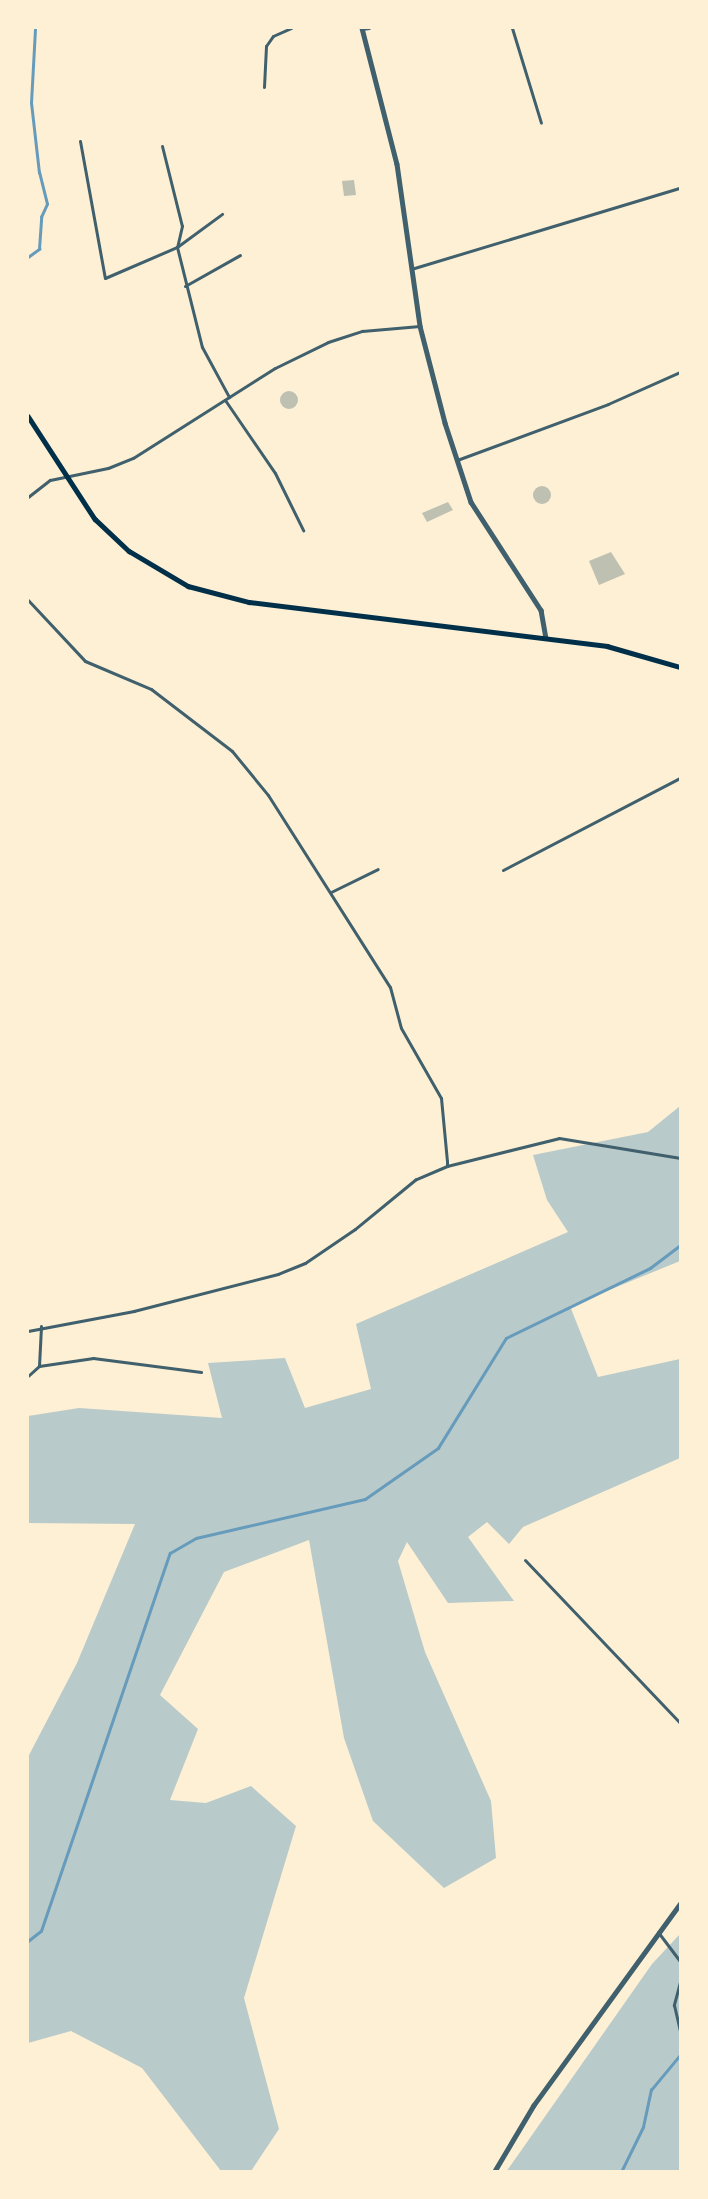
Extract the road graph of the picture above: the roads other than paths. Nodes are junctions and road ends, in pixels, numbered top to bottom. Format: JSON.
{"nodes":[{"id":1,"x":291,"y":28,"type":"edge"},
{"id":2,"x":362,"y":28,"type":"edge"},
{"id":3,"x":369,"y":28,"type":"edge"},
{"id":4,"x":512,"y":28,"type":"edge"},
{"id":5,"x":264,"y":87,"type":"dead end"},
{"id":6,"x":540,"y":123,"type":"dead end"},
{"id":7,"x":80,"y":141,"type":"dead end"},
{"id":8,"x":162,"y":146,"type":"dead end"},
{"id":9,"x":680,"y":188,"type":"edge"},
{"id":10,"x":222,"y":214,"type":"dead end"},
{"id":11,"x":177,"y":247,"type":"junction"},
{"id":12,"x":240,"y":255,"type":"dead end"},
{"id":13,"x":410,"y":269,"type":"junction"},
{"id":14,"x":185,"y":286,"type":"junction"},
{"id":15,"x":420,"y":326,"type":"junction"},
{"id":16,"x":680,"y":372,"type":"edge"},
{"id":17,"x":229,"y":397,"type":"junction"},
{"id":18,"x":225,"y":400,"type":"junction"},
{"id":19,"x":28,"y":416,"type":"edge"},
{"id":20,"x":457,"y":460,"type":"junction"},
{"id":21,"x":65,"y":475,"type":"junction"},
{"id":22,"x":28,"y":497,"type":"edge"},
{"id":23,"x":303,"y":530,"type":"dead end"},
{"id":24,"x":28,"y":600,"type":"edge"},
{"id":25,"x":546,"y":637,"type":"junction"},
{"id":26,"x":680,"y":667,"type":"edge"},
{"id":27,"x":680,"y":778,"type":"edge"},
{"id":28,"x":378,"y":869,"type":"dead end"},
{"id":29,"x":503,"y":870,"type":"dead end"},
{"id":30,"x":331,"y":892,"type":"junction"},
{"id":31,"x":680,"y":1158,"type":"edge"},
{"id":32,"x":447,"y":1166,"type":"junction"},
{"id":33,"x":41,"y":1326,"type":"junction"},
{"id":34,"x":28,"y":1330,"type":"edge"},
{"id":35,"x":39,"y":1366,"type":"junction"},
{"id":36,"x":201,"y":1372,"type":"dead end"},
{"id":37,"x":28,"y":1376,"type":"edge"},
{"id":38,"x":526,"y":1560,"type":"dead end"},
{"id":39,"x":680,"y":1723,"type":"edge"},
{"id":40,"x":680,"y":1904,"type":"edge"},
{"id":41,"x":658,"y":1931,"type":"junction"},
{"id":42,"x":680,"y":1961,"type":"edge"},
{"id":43,"x":680,"y":1982,"type":"edge"},
{"id":44,"x":680,"y":2032,"type":"edge"},
{"id":45,"x":494,"y":2172,"type":"edge"}],
"edges":[{"from":1,"to":5,"type":"street"},
{"from":2,"to":3,"type":"street"},
{"from":2,"to":13,"type":"street"},
{"from":4,"to":6,"type":"street"},
{"from":7,"to":11,"type":"street"},
{"from":8,"to":11,"type":"street"},
{"from":9,"to":13,"type":"street"},
{"from":10,"to":11,"type":"street"},
{"from":11,"to":14,"type":"street"},
{"from":12,"to":14,"type":"street"},
{"from":13,"to":15,"type":"street"},
{"from":14,"to":17,"type":"street"},
{"from":15,"to":17,"type":"street"},
{"from":15,"to":20,"type":"street"},
{"from":16,"to":20,"type":"street"},
{"from":17,"to":18,"type":"street"},
{"from":18,"to":21,"type":"street"},
{"from":18,"to":23,"type":"street"},
{"from":19,"to":21,"type":"main road"},
{"from":20,"to":25,"type":"street"},
{"from":21,"to":22,"type":"street"},
{"from":21,"to":25,"type":"main road"},
{"from":24,"to":30,"type":"street"},
{"from":25,"to":26,"type":"main road"},
{"from":27,"to":29,"type":"street"},
{"from":28,"to":30,"type":"street"},
{"from":30,"to":32,"type":"street"},
{"from":31,"to":32,"type":"street"},
{"from":32,"to":33,"type":"street"},
{"from":33,"to":34,"type":"street"},
{"from":33,"to":35,"type":"street"},
{"from":35,"to":36,"type":"street"},
{"from":35,"to":37,"type":"street"},
{"from":38,"to":39,"type":"street"},
{"from":40,"to":41,"type":"street"},
{"from":41,"to":42,"type":"street"},
{"from":41,"to":45,"type":"street"},
{"from":43,"to":44,"type":"street"}]}
